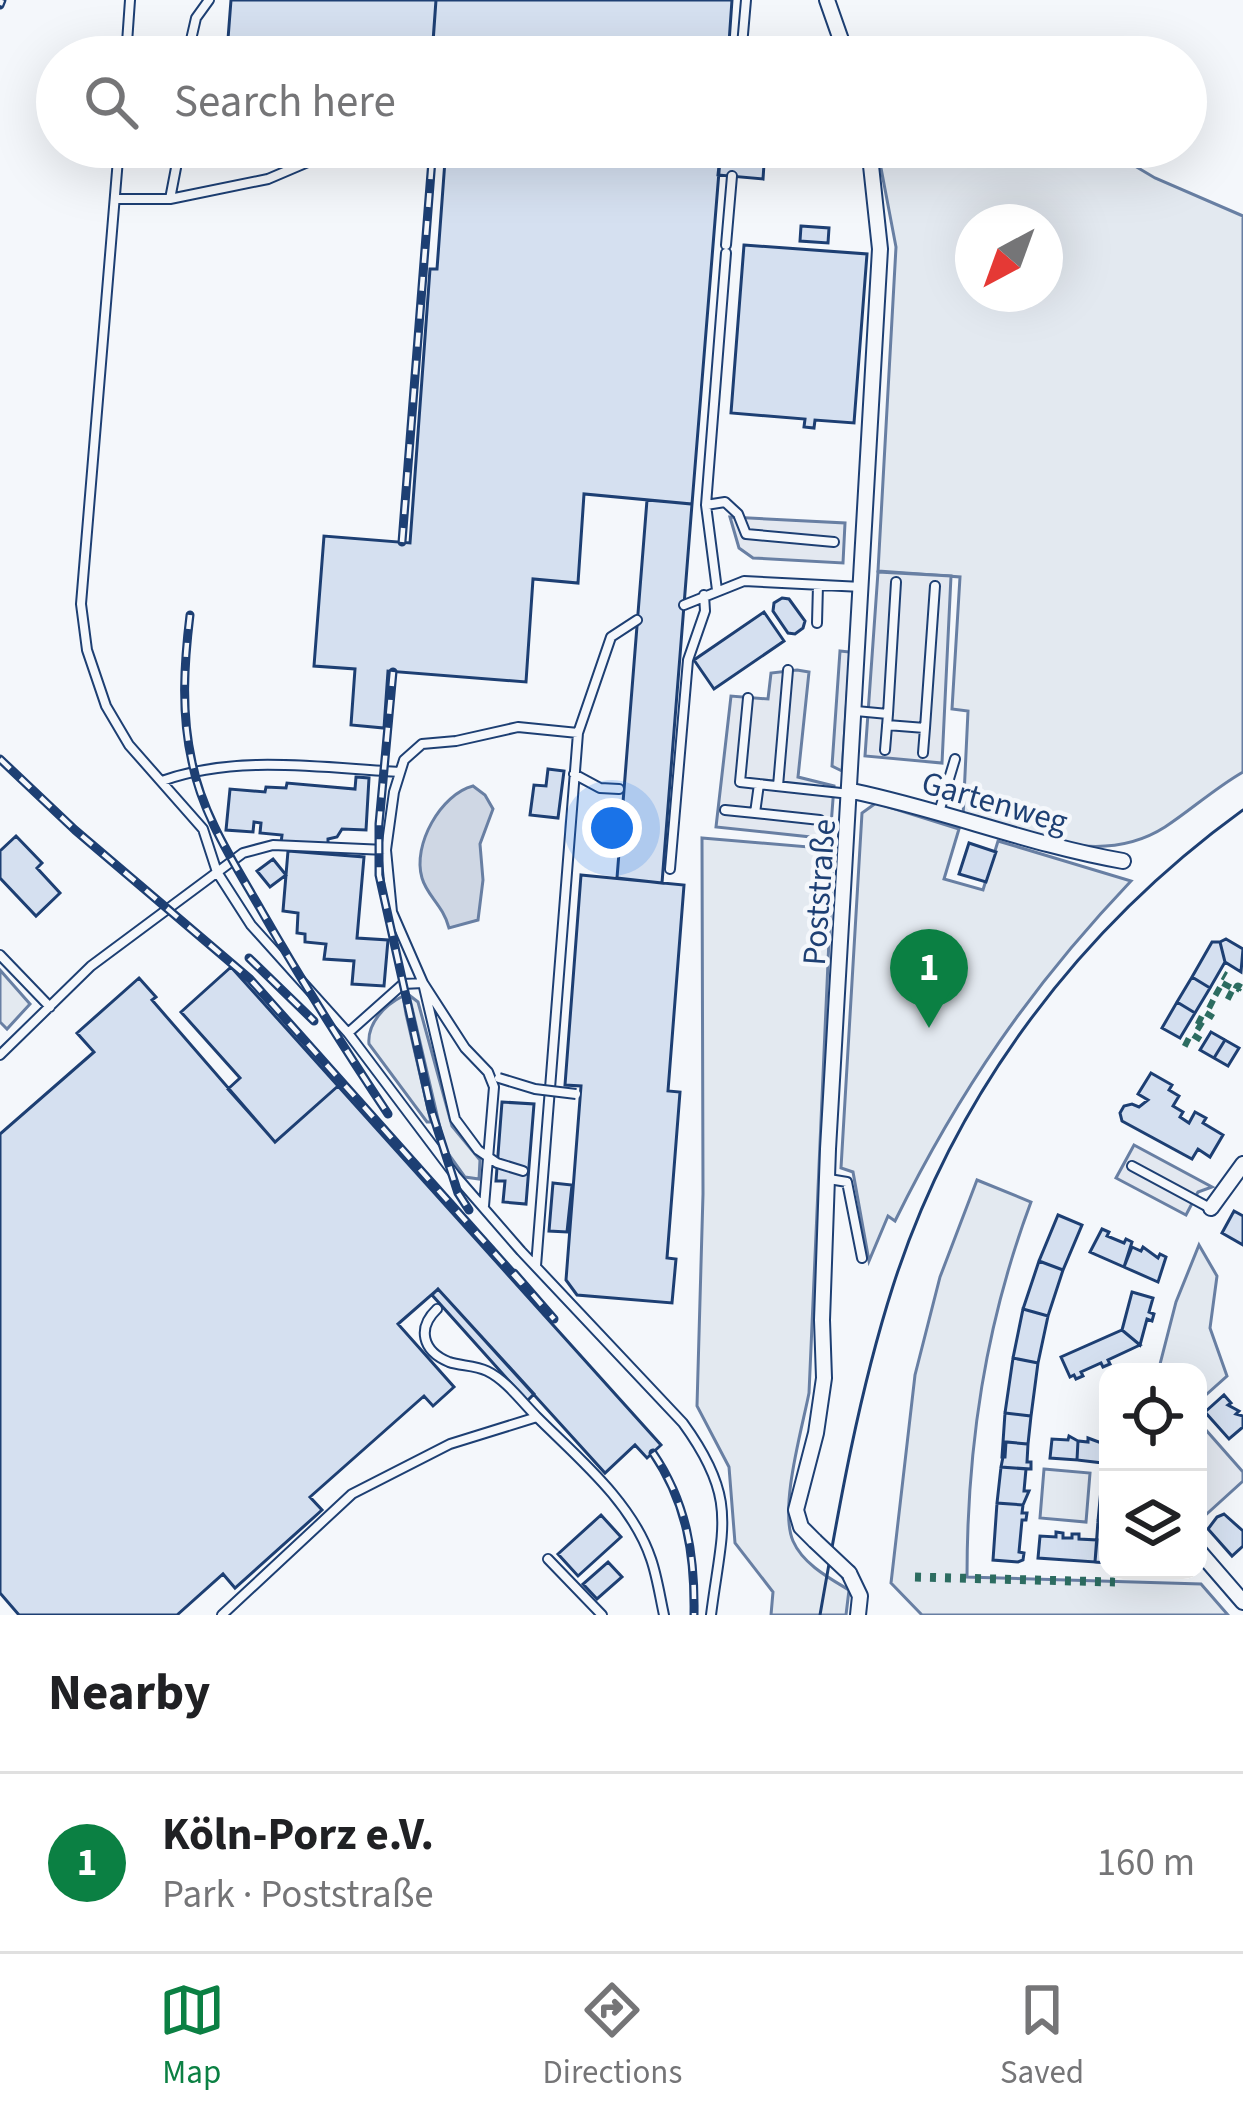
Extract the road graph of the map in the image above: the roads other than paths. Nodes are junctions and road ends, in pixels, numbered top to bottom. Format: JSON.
{"nodes":[{"id":1,"x":130,"y":0,"type":"edge"},
{"id":2,"x":209,"y":0,"type":"edge"},
{"id":3,"x":746,"y":0,"type":"edge"},
{"id":4,"x":827,"y":0,"type":"edge"},
{"id":5,"x":127,"y":36,"type":"edge"},
{"id":6,"x":193,"y":36,"type":"edge"},
{"id":7,"x":743,"y":36,"type":"edge"},
{"id":8,"x":840,"y":36,"type":"edge"},
{"id":9,"x":117,"y":168,"type":"edge"},
{"id":10,"x":177,"y":168,"type":"edge"},
{"id":11,"x":294,"y":168,"type":"edge"},
{"id":12,"x":871,"y":168,"type":"edge"},
{"id":13,"x":732,"y":176,"type":"dead end"},
{"id":14,"x":170,"y":199,"type":"junction"},
{"id":15,"x":115,"y":200,"type":"junction"},
{"id":16,"x":706,"y":505,"type":"junction"},
{"id":17,"x":834,"y":542,"type":"dead end"},
{"id":18,"x":896,"y":581,"type":"dead end"},
{"id":19,"x":818,"y":585,"type":"junction"},
{"id":20,"x":935,"y":586,"type":"dead end"},
{"id":21,"x":863,"y":587,"type":"junction"},
{"id":22,"x":717,"y":590,"type":"junction"},
{"id":23,"x":704,"y":595,"type":"junction"},
{"id":24,"x":684,"y":605,"type":"dead end"},
{"id":25,"x":637,"y":620,"type":"dead end"},
{"id":26,"x":817,"y":623,"type":"dead end"},
{"id":27,"x":788,"y":670,"type":"dead end"},
{"id":28,"x":748,"y":698,"type":"dead end"},
{"id":29,"x":856,"y":711,"type":"junction"},
{"id":30,"x":888,"y":713,"type":"junction"},
{"id":31,"x":886,"y":725,"type":"junction"},
{"id":32,"x":925,"y":728,"type":"junction"},
{"id":33,"x":578,"y":733,"type":"junction"},
{"id":34,"x":885,"y":750,"type":"dead end"},
{"id":35,"x":923,"y":753,"type":"dead end"},
{"id":36,"x":955,"y":759,"type":"dead end"},
{"id":37,"x":400,"y":772,"type":"junction"},
{"id":38,"x":574,"y":774,"type":"junction"},
{"id":39,"x":162,"y":781,"type":"junction"},
{"id":40,"x":759,"y":784,"type":"junction"},
{"id":41,"x":778,"y":786,"type":"junction"},
{"id":42,"x":619,"y":789,"type":"dead end"},
{"id":43,"x":852,"y":793,"type":"junction"},
{"id":44,"x":725,"y":810,"type":"dead end"},
{"id":45,"x":939,"y":812,"type":"junction"},
{"id":46,"x":755,"y":813,"type":"junction"},
{"id":47,"x":820,"y":820,"type":"dead end"},
{"id":48,"x":386,"y":850,"type":"junction"},
{"id":49,"x":1123,"y":861,"type":"dead end"},
{"id":50,"x":670,"y":868,"type":"dead end"},
{"id":51,"x":217,"y":872,"type":"junction"},
{"id":52,"x":0,"y":955,"type":"edge"},
{"id":53,"x":423,"y":983,"type":"junction"},
{"id":54,"x":50,"y":1007,"type":"junction"},
{"id":55,"x":0,"y":1032,"type":"edge"},
{"id":56,"x":348,"y":1033,"type":"junction"},
{"id":57,"x":11,"y":1044,"type":"junction"},
{"id":58,"x":0,"y":1054,"type":"edge"},
{"id":59,"x":488,"y":1072,"type":"junction"},
{"id":60,"x":575,"y":1094,"type":"dead end"},
{"id":61,"x":1243,"y":1164,"type":"edge"},
{"id":62,"x":1132,"y":1166,"type":"dead end"},
{"id":63,"x":524,"y":1171,"type":"dead end"},
{"id":64,"x":827,"y":1178,"type":"junction"},
{"id":65,"x":484,"y":1207,"type":"junction"},
{"id":66,"x":1211,"y":1208,"type":"joint"},
{"id":67,"x":862,"y":1258,"type":"dead end"},
{"id":68,"x":536,"y":1267,"type":"junction"},
{"id":69,"x":437,"y":1309,"type":"dead end"},
{"id":70,"x":537,"y":1417,"type":"junction"},
{"id":71,"x":548,"y":1558,"type":"dead end"},
{"id":72,"x":1207,"y":1560,"type":"edge"},
{"id":73,"x":1243,"y":1602,"type":"edge"},
{"id":74,"x":222,"y":1615,"type":"edge"},
{"id":75,"x":602,"y":1615,"type":"edge"},
{"id":76,"x":664,"y":1615,"type":"edge"},
{"id":77,"x":711,"y":1615,"type":"edge"},
{"id":78,"x":857,"y":1615,"type":"edge"}],
"edges":[{"from":1,"to":5,"type":"lane"},
{"from":2,"to":6,"type":"lane"},
{"from":3,"to":7,"type":"lane"},
{"from":4,"to":8,"type":"street"},
{"from":9,"to":15,"type":"lane"},
{"from":10,"to":14,"type":"lane"},
{"from":11,"to":14,"type":"lane"},
{"from":12,"to":21,"type":"street","name":"Poststraße"},
{"from":13,"to":16,"type":"lane"},
{"from":14,"to":15,"type":"lane"},
{"from":15,"to":39,"type":"lane"},
{"from":16,"to":17,"type":"lane"},
{"from":16,"to":22,"type":"lane"},
{"from":18,"to":30,"type":"lane"},
{"from":19,"to":21,"type":"lane"},
{"from":19,"to":22,"type":"lane"},
{"from":19,"to":26,"type":"lane"},
{"from":20,"to":32,"type":"lane"},
{"from":21,"to":29,"type":"street","name":"Poststraße"},
{"from":22,"to":23,"type":"lane"},
{"from":23,"to":24,"type":"lane"},
{"from":23,"to":50,"type":"lane"},
{"from":25,"to":33,"type":"lane"},
{"from":27,"to":41,"type":"lane"},
{"from":28,"to":40,"type":"lane"},
{"from":29,"to":30,"type":"lane"},
{"from":29,"to":43,"type":"street","name":"Poststraße"},
{"from":30,"to":31,"type":"lane"},
{"from":31,"to":32,"type":"lane"},
{"from":31,"to":34,"type":"lane"},
{"from":32,"to":35,"type":"lane"},
{"from":33,"to":37,"type":"lane"},
{"from":33,"to":38,"type":"lane"},
{"from":36,"to":45,"type":"lane"},
{"from":37,"to":39,"type":"lane"},
{"from":37,"to":48,"type":"lane"},
{"from":38,"to":42,"type":"lane"},
{"from":38,"to":68,"type":"lane"},
{"from":39,"to":51,"type":"lane"},
{"from":40,"to":41,"type":"lane"},
{"from":40,"to":46,"type":"lane"},
{"from":41,"to":43,"type":"lane"},
{"from":43,"to":45,"type":"street","name":"Gartenweg"},
{"from":43,"to":64,"type":"street","name":"Poststraße"},
{"from":44,"to":46,"type":"lane"},
{"from":45,"to":49,"type":"street","name":"Gartenweg"},
{"from":46,"to":47,"type":"lane"},
{"from":48,"to":51,"type":"lane"},
{"from":48,"to":53,"type":"lane"},
{"from":51,"to":54,"type":"lane"},
{"from":51,"to":56,"type":"lane"},
{"from":52,"to":54,"type":"lane"},
{"from":53,"to":56,"type":"lane"},
{"from":53,"to":59,"type":"lane"},
{"from":53,"to":63,"type":"lane"},
{"from":54,"to":57,"type":"lane"},
{"from":55,"to":57,"type":"lane"},
{"from":56,"to":65,"type":"lane"},
{"from":57,"to":58,"type":"lane"},
{"from":59,"to":60,"type":"lane","bridge":true},
{"from":59,"to":65,"type":"lane"},
{"from":61,"to":66,"type":"street"},
{"from":62,"to":66,"type":"lane"},
{"from":64,"to":67,"type":"lane"},
{"from":64,"to":78,"type":"street","name":"Poststraße","bridge":true},
{"from":65,"to":68,"type":"lane"},
{"from":68,"to":77,"type":"lane"},
{"from":69,"to":70,"type":"lane"},
{"from":70,"to":74,"type":"lane"},
{"from":70,"to":76,"type":"lane"},
{"from":71,"to":75,"type":"lane"},
{"from":72,"to":73,"type":"street"}]}
